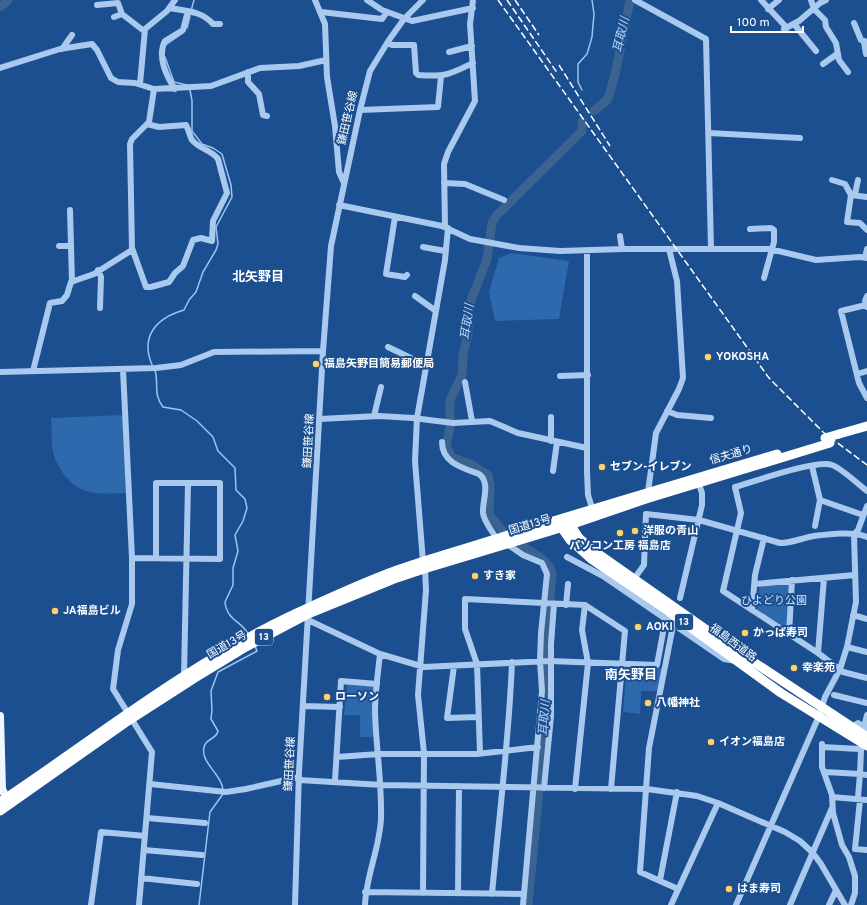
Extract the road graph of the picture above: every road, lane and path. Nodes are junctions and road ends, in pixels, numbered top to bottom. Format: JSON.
{"nodes":[{"id":1,"x":175,"y":0,"type":"edge"},
{"id":2,"x":315,"y":0,"type":"edge"},
{"id":3,"x":367,"y":0,"type":"edge"},
{"id":4,"x":423,"y":0,"type":"edge"},
{"id":5,"x":474,"y":0,"type":"edge"},
{"id":6,"x":635,"y":0,"type":"edge"},
{"id":7,"x":762,"y":0,"type":"edge"},
{"id":8,"x":779,"y":0,"type":"edge"},
{"id":9,"x":811,"y":0,"type":"edge"},
{"id":10,"x":826,"y":0,"type":"edge"},
{"id":11,"x":118,"y":1,"type":"edge"},
{"id":12,"x":97,"y":5,"type":"dead end"},
{"id":13,"x":170,"y":8,"type":"junction"},
{"id":14,"x":473,"y":8,"type":"junction"},
{"id":15,"x":768,"y":9,"type":"junction"},
{"id":16,"x":814,"y":9,"type":"junction"},
{"id":17,"x":190,"y":12,"type":"junction"},
{"id":18,"x":321,"y":12,"type":"junction"},
{"id":19,"x":387,"y":12,"type":"junction"},
{"id":20,"x":122,"y":14,"type":"junction"},
{"id":21,"x":114,"y":17,"type":"dead end"},
{"id":22,"x":404,"y":19,"type":"junction"},
{"id":23,"x":854,"y":23,"type":"dead end"},
{"id":24,"x":220,"y":24,"type":"dead end"},
{"id":25,"x":794,"y":24,"type":"junction"},
{"id":26,"x":144,"y":31,"type":"junction"},
{"id":27,"x":72,"y":35,"type":"dead end"},
{"id":28,"x":866,"y":42,"type":"edge"},
{"id":29,"x":387,"y":43,"type":"junction"},
{"id":30,"x":472,"y":46,"type":"junction"},
{"id":31,"x":62,"y":49,"type":"junction"},
{"id":32,"x":816,"y":51,"type":"dead end"},
{"id":33,"x":449,"y":52,"type":"dead end"},
{"id":34,"x":837,"y":54,"type":"junction"},
{"id":35,"x":866,"y":54,"type":"dead end"},
{"id":36,"x":326,"y":60,"type":"junction"},
{"id":37,"x":473,"y":63,"type":"junction"},
{"id":38,"x":823,"y":64,"type":"dead end"},
{"id":39,"x":0,"y":68,"type":"edge"},
{"id":40,"x":248,"y":72,"type":"junction"},
{"id":41,"x":848,"y":72,"type":"dead end"},
{"id":42,"x":441,"y":76,"type":"junction"},
{"id":43,"x":140,"y":84,"type":"junction"},
{"id":44,"x":154,"y":89,"type":"junction"},
{"id":45,"x":175,"y":89,"type":"junction"},
{"id":46,"x":360,"y":110,"type":"junction"},
{"id":47,"x":267,"y":116,"type":"dead end"},
{"id":48,"x":147,"y":124,"type":"junction"},
{"id":49,"x":709,"y":134,"type":"junction"},
{"id":50,"x":800,"y":138,"type":"dead end"},
{"id":51,"x":832,"y":180,"type":"dead end"},
{"id":52,"x":858,"y":180,"type":"dead end"},
{"id":53,"x":344,"y":183,"type":"junction"},
{"id":54,"x":444,"y":183,"type":"junction"},
{"id":55,"x":853,"y":195,"type":"junction"},
{"id":56,"x":867,"y":198,"type":"edge"},
{"id":57,"x":504,"y":200,"type":"dead end"},
{"id":58,"x":339,"y":205,"type":"junction"},
{"id":59,"x":70,"y":210,"type":"dead end"},
{"id":60,"x":395,"y":217,"type":"junction"},
{"id":61,"x":446,"y":228,"type":"junction"},
{"id":62,"x":750,"y":229,"type":"dead end"},
{"id":63,"x":867,"y":230,"type":"edge"},
{"id":64,"x":620,"y":236,"type":"dead end"},
{"id":65,"x":59,"y":246,"type":"dead end"},
{"id":66,"x":71,"y":246,"type":"junction"},
{"id":67,"x":423,"y":247,"type":"dead end"},
{"id":68,"x":132,"y":248,"type":"junction"},
{"id":69,"x":623,"y":249,"type":"junction"},
{"id":70,"x":711,"y":249,"type":"junction"},
{"id":71,"x":772,"y":249,"type":"junction"},
{"id":72,"x":867,"y":249,"type":"edge"},
{"id":73,"x":587,"y":250,"type":"junction"},
{"id":74,"x":669,"y":250,"type":"junction"},
{"id":75,"x":445,"y":251,"type":"junction"},
{"id":76,"x":866,"y":258,"type":"edge"},
{"id":77,"x":98,"y":270,"type":"junction"},
{"id":78,"x":407,"y":275,"type":"dead end"},
{"id":79,"x":764,"y":278,"type":"dead end"},
{"id":80,"x":72,"y":282,"type":"junction"},
{"id":81,"x":415,"y":296,"type":"dead end"},
{"id":82,"x":867,"y":296,"type":"edge"},
{"id":83,"x":867,"y":306,"type":"edge"},
{"id":84,"x":100,"y":308,"type":"dead end"},
{"id":85,"x":436,"y":311,"type":"junction"},
{"id":86,"x":388,"y":347,"type":"dead end"},
{"id":87,"x":323,"y":351,"type":"junction"},
{"id":88,"x":426,"y":363,"type":"junction"},
{"id":89,"x":123,"y":369,"type":"junction"},
{"id":90,"x":33,"y":371,"type":"junction"},
{"id":91,"x":867,"y":371,"type":"edge"},
{"id":92,"x":0,"y":372,"type":"edge"},
{"id":93,"x":857,"y":374,"type":"junction"},
{"id":94,"x":588,"y":375,"type":"junction"},
{"id":95,"x":560,"y":376,"type":"dead end"},
{"id":96,"x":465,"y":382,"type":"dead end"},
{"id":97,"x":381,"y":387,"type":"dead end"},
{"id":98,"x":867,"y":398,"type":"edge"},
{"id":99,"x":667,"y":412,"type":"junction"},
{"id":100,"x":374,"y":416,"type":"junction"},
{"id":101,"x":551,"y":417,"type":"dead end"},
{"id":102,"x":417,"y":418,"type":"junction"},
{"id":103,"x":711,"y":418,"type":"dead end"},
{"id":104,"x":320,"y":419,"type":"junction"},
{"id":105,"x":472,"y":421,"type":"junction"},
{"id":106,"x":867,"y":426,"type":"edge"},
{"id":107,"x":867,"y":432,"type":"edge"},
{"id":108,"x":842,"y":436,"type":"junction"},
{"id":109,"x":554,"y":441,"type":"junction"},
{"id":110,"x":442,"y":442,"type":"dead end"},
{"id":111,"x":587,"y":448,"type":"junction"},
{"id":112,"x":812,"y":466,"type":"junction"},
{"id":113,"x":553,"y":471,"type":"dead end"},
{"id":114,"x":698,"y":481,"type":"junction"},
{"id":115,"x":188,"y":484,"type":"junction"},
{"id":116,"x":867,"y":490,"type":"edge"},
{"id":117,"x":648,"y":492,"type":"junction"},
{"id":118,"x":820,"y":500,"type":"junction"},
{"id":119,"x":867,"y":506,"type":"edge"},
{"id":120,"x":592,"y":508,"type":"junction"},
{"id":121,"x":864,"y":516,"type":"junction"},
{"id":122,"x":699,"y":520,"type":"junction"},
{"id":123,"x":568,"y":521,"type":"junction"},
{"id":124,"x":558,"y":524,"type":"junction"},
{"id":125,"x":815,"y":526,"type":"dead end"},
{"id":126,"x":738,"y":531,"type":"junction"},
{"id":127,"x":854,"y":534,"type":"junction"},
{"id":128,"x":867,"y":537,"type":"edge"},
{"id":129,"x":764,"y":538,"type":"junction"},
{"id":130,"x":496,"y":539,"type":"junction"},
{"id":131,"x":507,"y":544,"type":"junction"},
{"id":132,"x":567,"y":557,"type":"dead end"},
{"id":133,"x":132,"y":558,"type":"junction"},
{"id":134,"x":156,"y":558,"type":"junction"},
{"id":135,"x":187,"y":559,"type":"junction"},
{"id":136,"x":424,"y":565,"type":"junction"},
{"id":137,"x":606,"y":573,"type":"junction"},
{"id":138,"x":855,"y":575,"type":"junction"},
{"id":139,"x":634,"y":578,"type":"junction"},
{"id":140,"x":824,"y":578,"type":"junction"},
{"id":141,"x":792,"y":580,"type":"junction"},
{"id":142,"x":568,"y":584,"type":"dead end"},
{"id":143,"x":755,"y":584,"type":"junction"},
{"id":144,"x":680,"y":598,"type":"dead end"},
{"id":145,"x":549,"y":604,"type":"junction"},
{"id":146,"x":566,"y":605,"type":"junction"},
{"id":147,"x":585,"y":605,"type":"junction"},
{"id":148,"x":752,"y":610,"type":"junction"},
{"id":149,"x":308,"y":614,"type":"junction"},
{"id":150,"x":672,"y":614,"type":"junction"},
{"id":151,"x":853,"y":615,"type":"junction"},
{"id":152,"x":867,"y":619,"type":"edge"},
{"id":153,"x":667,"y":622,"type":"junction"},
{"id":154,"x":124,"y":628,"type":"junction"},
{"id":155,"x":132,"y":631,"type":"dead end"},
{"id":156,"x":672,"y":632,"type":"dead end"},
{"id":157,"x":788,"y":634,"type":"junction"},
{"id":158,"x":847,"y":647,"type":"junction"},
{"id":159,"x":867,"y":652,"type":"edge"},
{"id":160,"x":818,"y":653,"type":"junction"},
{"id":161,"x":380,"y":654,"type":"junction"},
{"id":162,"x":541,"y":661,"type":"junction"},
{"id":163,"x":550,"y":661,"type":"junction"},
{"id":164,"x":738,"y":661,"type":"junction"},
{"id":165,"x":512,"y":662,"type":"junction"},
{"id":166,"x":588,"y":663,"type":"junction"},
{"id":167,"x":477,"y":664,"type":"junction"},
{"id":168,"x":623,"y":664,"type":"junction"},
{"id":169,"x":454,"y":666,"type":"junction"},
{"id":170,"x":420,"y":667,"type":"junction"},
{"id":171,"x":840,"y":669,"type":"junction"},
{"id":172,"x":184,"y":675,"type":"junction"},
{"id":173,"x":867,"y":678,"type":"edge"},
{"id":174,"x":377,"y":684,"type":"junction"},
{"id":175,"x":834,"y":695,"type":"dead end"},
{"id":176,"x":867,"y":703,"type":"edge"},
{"id":177,"x":303,"y":706,"type":"junction"},
{"id":178,"x":340,"y":708,"type":"junction"},
{"id":179,"x":820,"y":712,"type":"junction"},
{"id":180,"x":129,"y":715,"type":"junction"},
{"id":181,"x":0,"y":716,"type":"edge"},
{"id":182,"x":867,"y":716,"type":"edge"},
{"id":183,"x":478,"y":717,"type":"junction"},
{"id":184,"x":851,"y":727,"type":"junction"},
{"id":185,"x":865,"y":728,"type":"edge"},
{"id":186,"x":864,"y":746,"type":"edge"},
{"id":187,"x":538,"y":747,"type":"junction"},
{"id":188,"x":505,"y":750,"type":"junction"},
{"id":189,"x":379,"y":754,"type":"junction"},
{"id":190,"x":424,"y":754,"type":"junction"},
{"id":191,"x":480,"y":754,"type":"junction"},
{"id":192,"x":337,"y":757,"type":"junction"},
{"id":193,"x":824,"y":772,"type":"junction"},
{"id":194,"x":860,"y":774,"type":"junction"},
{"id":195,"x":867,"y":775,"type":"edge"},
{"id":196,"x":299,"y":779,"type":"junction"},
{"id":197,"x":335,"y":781,"type":"junction"},
{"id":198,"x":150,"y":784,"type":"junction"},
{"id":199,"x":382,"y":785,"type":"junction"},
{"id":200,"x":424,"y":786,"type":"junction"},
{"id":201,"x":459,"y":786,"type":"junction"},
{"id":202,"x":501,"y":787,"type":"junction"},
{"id":203,"x":539,"y":788,"type":"junction"},
{"id":204,"x":575,"y":789,"type":"junction"},
{"id":205,"x":611,"y":789,"type":"junction"},
{"id":206,"x":647,"y":789,"type":"junction"},
{"id":207,"x":677,"y":792,"type":"junction"},
{"id":208,"x":832,"y":797,"type":"junction"},
{"id":209,"x":860,"y":800,"type":"junction"},
{"id":210,"x":867,"y":800,"type":"edge"},
{"id":211,"x":5,"y":801,"type":"edge"},
{"id":212,"x":718,"y":803,"type":"junction"},
{"id":213,"x":832,"y":807,"type":"junction"},
{"id":214,"x":0,"y":811,"type":"edge"},
{"id":215,"x":147,"y":818,"type":"junction"},
{"id":216,"x":204,"y":823,"type":"dead end"},
{"id":217,"x":771,"y":827,"type":"junction"},
{"id":218,"x":145,"y":836,"type":"junction"},
{"id":219,"x":855,"y":849,"type":"junction"},
{"id":220,"x":144,"y":850,"type":"junction"},
{"id":221,"x":867,"y":850,"type":"edge"},
{"id":222,"x":846,"y":851,"type":"junction"},
{"id":223,"x":813,"y":853,"type":"junction"},
{"id":224,"x":202,"y":855,"type":"dead end"},
{"id":225,"x":141,"y":878,"type":"junction"},
{"id":226,"x":660,"y":880,"type":"junction"},
{"id":227,"x":197,"y":884,"type":"dead end"},
{"id":228,"x":678,"y":889,"type":"junction"},
{"id":229,"x":836,"y":890,"type":"junction"},
{"id":230,"x":365,"y":892,"type":"junction"},
{"id":231,"x":423,"y":893,"type":"junction"},
{"id":232,"x":458,"y":893,"type":"junction"},
{"id":233,"x":492,"y":894,"type":"junction"},
{"id":234,"x":524,"y":894,"type":"junction"},
{"id":235,"x":91,"y":905,"type":"edge"},
{"id":236,"x":139,"y":905,"type":"edge"},
{"id":237,"x":295,"y":905,"type":"edge"},
{"id":238,"x":365,"y":905,"type":"edge"},
{"id":239,"x":523,"y":905,"type":"edge"},
{"id":240,"x":671,"y":905,"type":"edge"},
{"id":241,"x":736,"y":905,"type":"edge"},
{"id":242,"x":790,"y":905,"type":"edge"},
{"id":243,"x":829,"y":905,"type":"edge"},
{"id":244,"x":845,"y":905,"type":"edge"},
{"id":245,"x":851,"y":905,"type":"edge"}],
"edges":[{"from":1,"to":13,"type":"street"},
{"from":2,"to":18,"type":"street"},
{"from":3,"to":19,"type":"street"},
{"from":4,"to":22,"type":"street","name":"鎌田笹谷線"},
{"from":5,"to":14,"type":"street"},
{"from":6,"to":49,"type":"street"},
{"from":7,"to":15,"type":"street"},
{"from":8,"to":15,"type":"street"},
{"from":9,"to":16,"type":"street"},
{"from":10,"to":16,"type":"street"},
{"from":11,"to":12,"type":"street"},
{"from":11,"to":20,"type":"street"},
{"from":13,"to":17,"type":"street"},
{"from":13,"to":26,"type":"street"},
{"from":14,"to":22,"type":"street"},
{"from":14,"to":30,"type":"street"},
{"from":15,"to":25,"type":"street"},
{"from":16,"to":25,"type":"street"},
{"from":16,"to":34,"type":"street"},
{"from":17,"to":24,"type":"street"},
{"from":17,"to":45,"type":"street"},
{"from":18,"to":19,"type":"street"},
{"from":18,"to":36,"type":"street"},
{"from":19,"to":22,"type":"street"},
{"from":20,"to":21,"type":"street"},
{"from":20,"to":26,"type":"street"},
{"from":22,"to":29,"type":"street","name":"鎌田笹谷線"},
{"from":23,"to":28,"type":"street"},
{"from":25,"to":32,"type":"street"},
{"from":26,"to":43,"type":"street"},
{"from":27,"to":31,"type":"street"},
{"from":28,"to":35,"type":"street"},
{"from":29,"to":42,"type":"street"},
{"from":29,"to":46,"type":"street","name":"鎌田笹谷線"},
{"from":30,"to":33,"type":"street"},
{"from":30,"to":37,"type":"street"},
{"from":31,"to":39,"type":"street"},
{"from":31,"to":43,"type":"street"},
{"from":34,"to":38,"type":"street"},
{"from":34,"to":41,"type":"street"},
{"from":36,"to":40,"type":"street"},
{"from":36,"to":53,"type":"street"},
{"from":37,"to":42,"type":"street"},
{"from":37,"to":54,"type":"street"},
{"from":40,"to":45,"type":"street"},
{"from":40,"to":47,"type":"street"},
{"from":42,"to":46,"type":"street"},
{"from":43,"to":44,"type":"street"},
{"from":44,"to":45,"type":"street"},
{"from":44,"to":48,"type":"street"},
{"from":46,"to":53,"type":"street","name":"鎌田笹谷線"},
{"from":48,"to":68,"type":"street"},
{"from":48,"to":68,"type":"street"},
{"from":49,"to":50,"type":"street"},
{"from":49,"to":70,"type":"street"},
{"from":51,"to":55,"type":"street"},
{"from":52,"to":55,"type":"street"},
{"from":53,"to":58,"type":"street","name":"鎌田笹谷線"},
{"from":54,"to":57,"type":"street"},
{"from":54,"to":61,"type":"street"},
{"from":55,"to":56,"type":"street"},
{"from":55,"to":63,"type":"street"},
{"from":58,"to":60,"type":"street"},
{"from":58,"to":87,"type":"street","name":"鎌田笹谷線"},
{"from":59,"to":66,"type":"street"},
{"from":60,"to":61,"type":"street"},
{"from":60,"to":78,"type":"street"},
{"from":61,"to":73,"type":"street"},
{"from":61,"to":75,"type":"street"},
{"from":62,"to":71,"type":"street"},
{"from":64,"to":69,"type":"street"},
{"from":65,"to":66,"type":"street"},
{"from":66,"to":80,"type":"street"},
{"from":67,"to":75,"type":"street"},
{"from":68,"to":77,"type":"street"},
{"from":69,"to":73,"type":"street"},
{"from":69,"to":74,"type":"street"},
{"from":70,"to":71,"type":"street"},
{"from":70,"to":74,"type":"street"},
{"from":71,"to":76,"type":"street"},
{"from":71,"to":79,"type":"street"},
{"from":72,"to":76,"type":"street"},
{"from":73,"to":94,"type":"street"},
{"from":74,"to":99,"type":"street"},
{"from":75,"to":85,"type":"street"},
{"from":77,"to":80,"type":"street"},
{"from":77,"to":84,"type":"street"},
{"from":80,"to":90,"type":"street"},
{"from":81,"to":85,"type":"street"},
{"from":82,"to":83,"type":"street"},
{"from":83,"to":93,"type":"street"},
{"from":85,"to":88,"type":"street"},
{"from":86,"to":88,"type":"street"},
{"from":87,"to":89,"type":"street"},
{"from":87,"to":104,"type":"street","name":"鎌田笹谷線"},
{"from":88,"to":102,"type":"street"},
{"from":89,"to":90,"type":"street"},
{"from":89,"to":133,"type":"street"},
{"from":90,"to":92,"type":"street"},
{"from":91,"to":93,"type":"street"},
{"from":93,"to":98,"type":"street"},
{"from":94,"to":95,"type":"street"},
{"from":94,"to":111,"type":"street"},
{"from":96,"to":105,"type":"street"},
{"from":97,"to":100,"type":"street"},
{"from":99,"to":103,"type":"street"},
{"from":99,"to":117,"type":"street"},
{"from":100,"to":102,"type":"street"},
{"from":100,"to":104,"type":"street"},
{"from":101,"to":109,"type":"street"},
{"from":102,"to":105,"type":"street"},
{"from":102,"to":136,"type":"street"},
{"from":104,"to":149,"type":"street","name":"鎌田笹谷線"},
{"from":105,"to":109,"type":"street"},
{"from":106,"to":108,"type":"highway","name":"信夫通り","number":"13"},
{"from":107,"to":108,"type":"highway","name":"信夫通り","number":"13"},
{"from":108,"to":114,"type":"highway","name":"信夫通り","number":"13"},
{"from":109,"to":111,"type":"street"},
{"from":109,"to":113,"type":"street"},
{"from":110,"to":130,"type":"street"},
{"from":111,"to":120,"type":"street"},
{"from":112,"to":116,"type":"street"},
{"from":112,"to":118,"type":"street"},
{"from":112,"to":126,"type":"street"},
{"from":114,"to":117,"type":"highway","name":"信夫通り","number":"13"},
{"from":114,"to":122,"type":"street"},
{"from":114,"to":123,"type":"highway","name":"信夫通り","number":"13"},
{"from":115,"to":134,"type":"street"},
{"from":115,"to":135,"type":"street"},
{"from":115,"to":135,"type":"street"},
{"from":117,"to":120,"type":"highway","name":"信夫通り","number":"13"},
{"from":118,"to":121,"type":"street"},
{"from":118,"to":125,"type":"street"},
{"from":119,"to":121,"type":"street"},
{"from":120,"to":123,"type":"highway","name":"信夫通り","number":"13"},
{"from":121,"to":127,"type":"street"},
{"from":122,"to":126,"type":"street"},
{"from":122,"to":139,"type":"street"},
{"from":122,"to":144,"type":"street"},
{"from":123,"to":124,"type":"highway","name":"信夫通り","number":"13"},
{"from":123,"to":139,"type":"highway","name":"福島西道路","number":"13"},
{"from":124,"to":130,"type":"highway","name":"国道13号","number":"13"},
{"from":124,"to":131,"type":"highway","name":"国道13号","number":"13"},
{"from":124,"to":137,"type":"highway","name":"福島西道路","number":"13"},
{"from":126,"to":129,"type":"street"},
{"from":126,"to":148,"type":"street"},
{"from":127,"to":128,"type":"street"},
{"from":127,"to":129,"type":"street"},
{"from":127,"to":138,"type":"street"},
{"from":129,"to":143,"type":"street"},
{"from":130,"to":136,"type":"highway","name":"国道13号","number":"13"},
{"from":131,"to":136,"type":"highway","name":"国道13号","number":"13"},
{"from":131,"to":145,"type":"street"},
{"from":132,"to":137,"type":"street"},
{"from":133,"to":134,"type":"street"},
{"from":133,"to":154,"type":"street"},
{"from":134,"to":135,"type":"street"},
{"from":135,"to":172,"type":"street"},
{"from":136,"to":149,"type":"highway","name":"国道13号","number":"13"},
{"from":136,"to":170,"type":"street"},
{"from":137,"to":150,"type":"highway","name":"福島西道路","number":"13"},
{"from":137,"to":153,"type":"street"},
{"from":138,"to":140,"type":"street"},
{"from":138,"to":151,"type":"street"},
{"from":139,"to":179,"type":"highway","name":"福島西道路","number":"13"},
{"from":140,"to":141,"type":"street"},
{"from":140,"to":160,"type":"street"},
{"from":141,"to":143,"type":"street"},
{"from":141,"to":157,"type":"street"},
{"from":142,"to":146,"type":"street"},
{"from":143,"to":148,"type":"street"},
{"from":145,"to":146,"type":"street"},
{"from":145,"to":162,"type":"street"},
{"from":145,"to":163,"type":"street"},
{"from":145,"to":167,"type":"street"},
{"from":146,"to":147,"type":"street"},
{"from":147,"to":166,"type":"street"},
{"from":147,"to":168,"type":"street"},
{"from":148,"to":157,"type":"street"},
{"from":149,"to":161,"type":"street"},
{"from":149,"to":172,"type":"highway","name":"国道13号","number":"13"},
{"from":149,"to":177,"type":"street","name":"鎌田笹谷線"},
{"from":149,"to":180,"type":"highway","name":"国道13号","number":"13"},
{"from":150,"to":153,"type":"street"},
{"from":150,"to":164,"type":"highway","name":"福島西道路","number":"13"},
{"from":151,"to":152,"type":"street"},
{"from":151,"to":158,"type":"street"},
{"from":153,"to":164,"type":"street"},
{"from":153,"to":168,"type":"street"},
{"from":154,"to":155,"type":"street"},
{"from":154,"to":180,"type":"street"},
{"from":156,"to":206,"type":"street"},
{"from":157,"to":160,"type":"street"},
{"from":158,"to":159,"type":"street"},
{"from":158,"to":171,"type":"street"},
{"from":160,"to":171,"type":"street"},
{"from":161,"to":170,"type":"street"},
{"from":161,"to":174,"type":"street"},
{"from":162,"to":163,"type":"street"},
{"from":162,"to":165,"type":"street"},
{"from":162,"to":187,"type":"street"},
{"from":163,"to":166,"type":"street"},
{"from":163,"to":203,"type":"street"},
{"from":164,"to":179,"type":"highway","name":"福島西道路","number":"13"},
{"from":165,"to":167,"type":"street"},
{"from":165,"to":188,"type":"street"},
{"from":166,"to":168,"type":"street"},
{"from":166,"to":204,"type":"street"},
{"from":167,"to":169,"type":"street"},
{"from":167,"to":183,"type":"street"},
{"from":168,"to":205,"type":"street"},
{"from":169,"to":170,"type":"street"},
{"from":169,"to":183,"type":"street"},
{"from":170,"to":190,"type":"street"},
{"from":171,"to":173,"type":"street"},
{"from":171,"to":179,"type":"street"},
{"from":172,"to":180,"type":"highway","name":"国道13号","number":"13"},
{"from":174,"to":178,"type":"street"},
{"from":174,"to":189,"type":"street"},
{"from":175,"to":176,"type":"street"},
{"from":177,"to":178,"type":"street"},
{"from":177,"to":196,"type":"street","name":"鎌田笹谷線"},
{"from":178,"to":192,"type":"street"},
{"from":179,"to":184,"type":"highway","name":"福島西道路","number":"13"},
{"from":179,"to":186,"type":"highway","name":"福島西道路","number":"13"},
{"from":179,"to":217,"type":"street"},
{"from":180,"to":198,"type":"street"},
{"from":180,"to":211,"type":"highway","name":"国道13号","number":"13"},
{"from":181,"to":211,"type":"main road"},
{"from":182,"to":185,"type":"street"},
{"from":183,"to":191,"type":"street"},
{"from":184,"to":185,"type":"street"},
{"from":184,"to":186,"type":"highway","name":"福島西道路","number":"13"},
{"from":186,"to":193,"type":"street"},
{"from":186,"to":194,"type":"street"},
{"from":187,"to":188,"type":"street"},
{"from":187,"to":203,"type":"street"},
{"from":188,"to":191,"type":"street"},
{"from":188,"to":202,"type":"street"},
{"from":189,"to":190,"type":"street"},
{"from":189,"to":192,"type":"street"},
{"from":189,"to":199,"type":"street"},
{"from":190,"to":191,"type":"street"},
{"from":190,"to":200,"type":"street"},
{"from":192,"to":197,"type":"street"},
{"from":193,"to":194,"type":"street"},
{"from":193,"to":208,"type":"street"},
{"from":194,"to":195,"type":"street"},
{"from":194,"to":209,"type":"street"},
{"from":196,"to":197,"type":"street"},
{"from":196,"to":198,"type":"street"},
{"from":196,"to":237,"type":"street","name":"鎌田笹谷線"},
{"from":197,"to":199,"type":"street"},
{"from":198,"to":215,"type":"street"},
{"from":199,"to":200,"type":"street"},
{"from":199,"to":230,"type":"street"},
{"from":200,"to":201,"type":"street"},
{"from":200,"to":231,"type":"street"},
{"from":201,"to":202,"type":"street"},
{"from":201,"to":232,"type":"street"},
{"from":202,"to":203,"type":"street"},
{"from":202,"to":233,"type":"street"},
{"from":203,"to":204,"type":"street"},
{"from":203,"to":234,"type":"street"},
{"from":204,"to":205,"type":"street"},
{"from":205,"to":206,"type":"street"},
{"from":206,"to":207,"type":"street"},
{"from":206,"to":226,"type":"street"},
{"from":207,"to":212,"type":"street"},
{"from":207,"to":226,"type":"street"},
{"from":208,"to":209,"type":"street"},
{"from":208,"to":213,"type":"street"},
{"from":209,"to":210,"type":"street"},
{"from":209,"to":219,"type":"street"},
{"from":211,"to":214,"type":"highway","name":"国道13号","number":"13"},
{"from":212,"to":217,"type":"street"},
{"from":212,"to":228,"type":"street"},
{"from":213,"to":222,"type":"street"},
{"from":213,"to":223,"type":"street"},
{"from":215,"to":216,"type":"street"},
{"from":215,"to":218,"type":"street"},
{"from":217,"to":223,"type":"street"},
{"from":217,"to":241,"type":"street"},
{"from":218,"to":220,"type":"street"},
{"from":218,"to":235,"type":"street"},
{"from":219,"to":221,"type":"street"},
{"from":219,"to":222,"type":"street"},
{"from":220,"to":224,"type":"street"},
{"from":220,"to":225,"type":"street"},
{"from":222,"to":245,"type":"street"},
{"from":223,"to":229,"type":"street"},
{"from":223,"to":242,"type":"street"},
{"from":225,"to":227,"type":"street"},
{"from":225,"to":236,"type":"street"},
{"from":226,"to":228,"type":"street"},
{"from":228,"to":240,"type":"street"},
{"from":229,"to":243,"type":"street"},
{"from":229,"to":244,"type":"street"},
{"from":230,"to":231,"type":"street"},
{"from":230,"to":238,"type":"street"},
{"from":231,"to":232,"type":"street"},
{"from":232,"to":233,"type":"street"},
{"from":233,"to":234,"type":"street"},
{"from":234,"to":239,"type":"street"}]}
